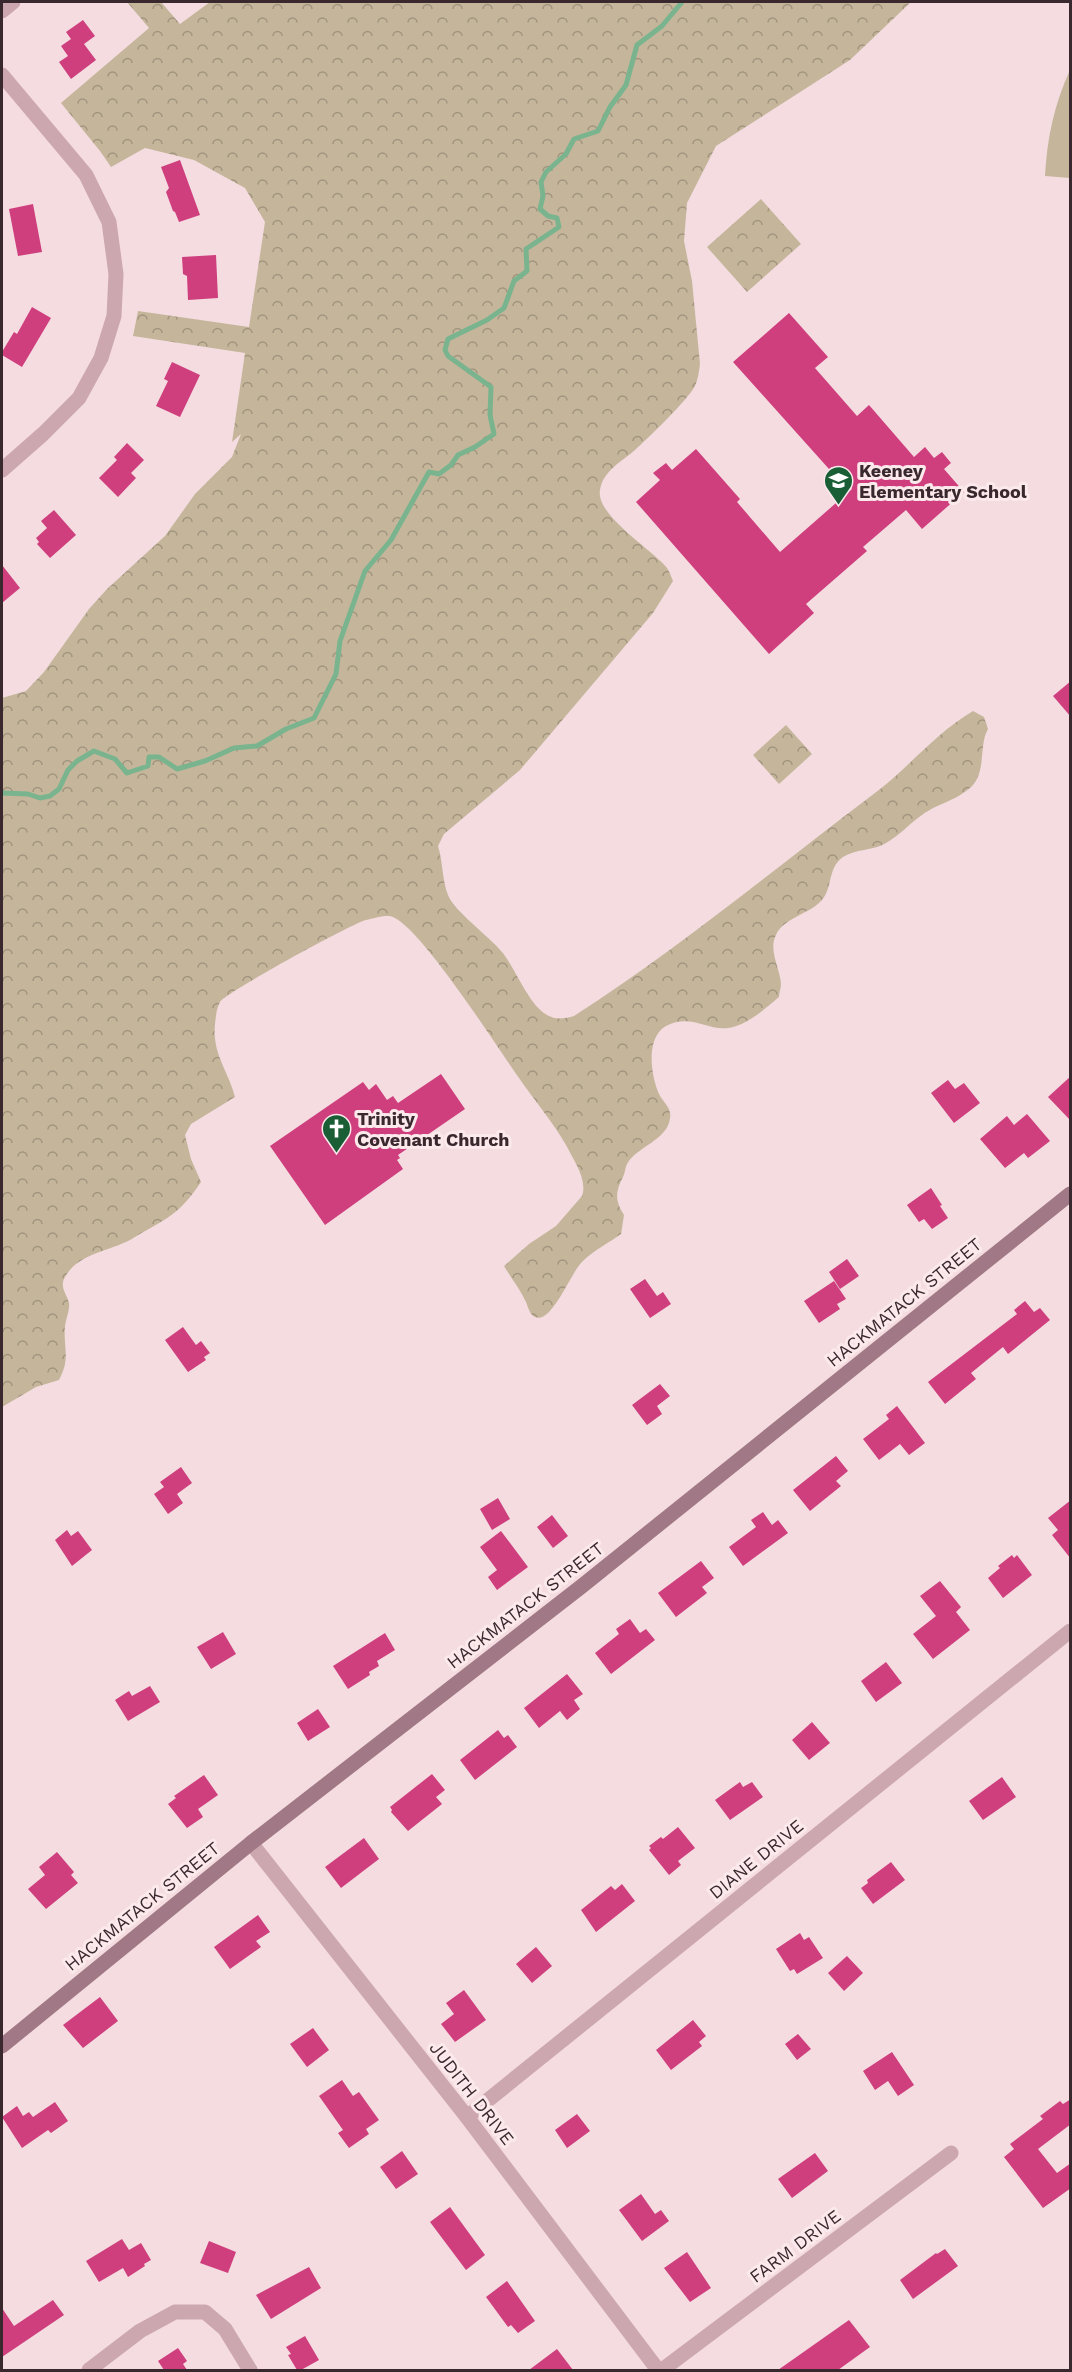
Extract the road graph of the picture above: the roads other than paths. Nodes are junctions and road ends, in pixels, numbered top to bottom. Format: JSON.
{"nodes":[{"id":1,"x":13,"y":2,"type":"edge"},
{"id":2,"x":2,"y":11,"type":"edge"},
{"id":3,"x":2,"y":75,"type":"edge"},
{"id":4,"x":2,"y":470,"type":"edge"},
{"id":5,"x":1071,"y":1194,"type":"edge"},
{"id":6,"x":1071,"y":1631,"type":"edge"},
{"id":7,"x":251,"y":1843,"type":"junction"},
{"id":8,"x":2,"y":2046,"type":"edge"},
{"id":9,"x":467,"y":2117,"type":"junction"},
{"id":10,"x":951,"y":2153,"type":"dead end"},
{"id":11,"x":89,"y":2370,"type":"edge"},
{"id":12,"x":250,"y":2370,"type":"edge"},
{"id":13,"x":660,"y":2370,"type":"edge"}],
"edges":[{"from":1,"to":2,"type":"street"},
{"from":3,"to":4,"type":"street"},
{"from":5,"to":7,"type":"street","name":"HACKMATACK STREET"},
{"from":6,"to":9,"type":"street","name":"DIANE DRIVE"},
{"from":7,"to":8,"type":"street","name":"HACKMATACK STREET"},
{"from":7,"to":9,"type":"street","name":"JUDITH DRIVE"},
{"from":9,"to":13,"type":"street","name":"JUDITH DRIVE"},
{"from":10,"to":13,"type":"street","name":"FARM DRIVE"},
{"from":11,"to":12,"type":"street"}]}
